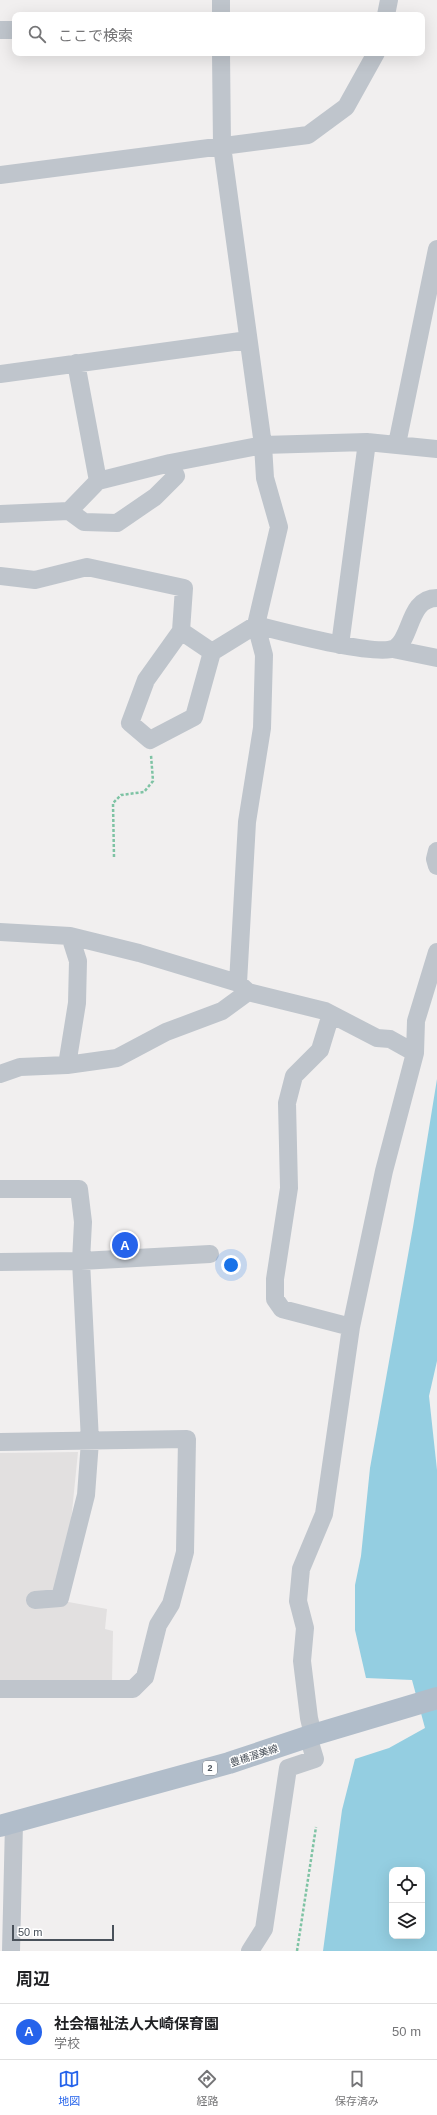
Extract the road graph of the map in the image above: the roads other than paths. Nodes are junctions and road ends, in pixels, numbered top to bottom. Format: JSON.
{"nodes":[{"id":1,"x":221,"y":0,"type":"edge"},
{"id":2,"x":389,"y":0,"type":"edge"},
{"id":3,"x":221,"y":12,"type":"edge"},
{"id":4,"x":387,"y":12,"type":"edge"},
{"id":5,"x":0,"y":30,"type":"edge"},
{"id":6,"x":12,"y":30,"type":"edge"},
{"id":7,"x":222,"y":56,"type":"edge"},
{"id":8,"x":374,"y":56,"type":"edge"},
{"id":9,"x":222,"y":146,"type":"junction"},
{"id":10,"x":0,"y":175,"type":"edge"},
{"id":11,"x":437,"y":249,"type":"edge"},
{"id":12,"x":248,"y":340,"type":"junction"},
{"id":13,"x":76,"y":363,"type":"junction"},
{"id":14,"x":0,"y":374,"type":"edge"},
{"id":15,"x":367,"y":442,"type":"junction"},
{"id":16,"x":397,"y":444,"type":"junction"},
{"id":17,"x":263,"y":445,"type":"junction"},
{"id":18,"x":437,"y":449,"type":"edge"},
{"id":19,"x":170,"y":463,"type":"junction"},
{"id":20,"x":98,"y":481,"type":"junction"},
{"id":21,"x":69,"y":511,"type":"junction"},
{"id":22,"x":0,"y":514,"type":"edge"},
{"id":23,"x":0,"y":576,"type":"edge"},
{"id":24,"x":437,"y":598,"type":"edge"},
{"id":25,"x":256,"y":626,"type":"junction"},
{"id":26,"x":181,"y":631,"type":"junction"},
{"id":27,"x":340,"y":645,"type":"junction"},
{"id":28,"x":393,"y":649,"type":"junction"},
{"id":29,"x":212,"y":652,"type":"junction"},
{"id":30,"x":437,"y":658,"type":"edge"},
{"id":31,"x":437,"y":851,"type":"edge"},
{"id":32,"x":437,"y":866,"type":"edge"},
{"id":33,"x":0,"y":932,"type":"edge"},
{"id":34,"x":70,"y":936,"type":"junction"},
{"id":35,"x":437,"y":952,"type":"edge"},
{"id":36,"x":243,"y":987,"type":"junction"},
{"id":37,"x":331,"y":1014,"type":"junction"},
{"id":38,"x":415,"y":1053,"type":"junction"},
{"id":39,"x":67,"y":1065,"type":"junction"},
{"id":40,"x":0,"y":1074,"type":"edge"},
{"id":41,"x":0,"y":1188,"type":"edge"},
{"id":42,"x":210,"y":1254,"type":"dead end"},
{"id":43,"x":81,"y":1261,"type":"junction"},
{"id":44,"x":0,"y":1262,"type":"edge"},
{"id":45,"x":352,"y":1328,"type":"junction"},
{"id":46,"x":90,"y":1441,"type":"junction"},
{"id":47,"x":0,"y":1442,"type":"edge"},
{"id":48,"x":35,"y":1600,"type":"dead end"},
{"id":49,"x":0,"y":1689,"type":"edge"},
{"id":50,"x":428,"y":1701,"type":"edge"},
{"id":51,"x":311,"y":1736,"type":"junction"},
{"id":52,"x":7,"y":1824,"type":"edge"},
{"id":53,"x":11,"y":1951,"type":"edge"},
{"id":54,"x":250,"y":1951,"type":"edge"}],
"edges":[{"from":1,"to":3,"type":"street"},
{"from":2,"to":4,"type":"street"},
{"from":5,"to":6,"type":"street"},
{"from":7,"to":9,"type":"street"},
{"from":8,"to":9,"type":"street"},
{"from":9,"to":10,"type":"street"},
{"from":9,"to":12,"type":"street"},
{"from":11,"to":16,"type":"street"},
{"from":12,"to":13,"type":"street"},
{"from":12,"to":17,"type":"street"},
{"from":13,"to":14,"type":"street"},
{"from":13,"to":20,"type":"street"},
{"from":15,"to":16,"type":"street"},
{"from":15,"to":17,"type":"street"},
{"from":15,"to":27,"type":"street"},
{"from":16,"to":18,"type":"street"},
{"from":17,"to":19,"type":"street"},
{"from":17,"to":25,"type":"street"},
{"from":19,"to":20,"type":"street"},
{"from":19,"to":21,"type":"street"},
{"from":20,"to":21,"type":"street"},
{"from":21,"to":22,"type":"street"},
{"from":23,"to":26,"type":"street"},
{"from":24,"to":28,"type":"street"},
{"from":25,"to":27,"type":"street"},
{"from":25,"to":29,"type":"street"},
{"from":25,"to":36,"type":"street"},
{"from":26,"to":29,"type":"street"},
{"from":26,"to":29,"type":"street"},
{"from":27,"to":28,"type":"street"},
{"from":28,"to":30,"type":"street"},
{"from":31,"to":32,"type":"street"},
{"from":33,"to":34,"type":"street"},
{"from":34,"to":36,"type":"street"},
{"from":34,"to":39,"type":"street"},
{"from":35,"to":38,"type":"street"},
{"from":36,"to":37,"type":"street"},
{"from":36,"to":39,"type":"street"},
{"from":37,"to":38,"type":"street"},
{"from":37,"to":45,"type":"street"},
{"from":38,"to":45,"type":"street"},
{"from":39,"to":40,"type":"street"},
{"from":41,"to":43,"type":"street"},
{"from":42,"to":43,"type":"street"},
{"from":43,"to":44,"type":"street"},
{"from":43,"to":46,"type":"street"},
{"from":45,"to":51,"type":"street"},
{"from":46,"to":47,"type":"street"},
{"from":46,"to":48,"type":"street"},
{"from":46,"to":49,"type":"street"},
{"from":50,"to":51,"type":"main road","name":"豊橋渥美線","number":"2"},
{"from":51,"to":52,"type":"main road","name":"豊橋渥美線","number":"2"},
{"from":51,"to":54,"type":"street"},
{"from":52,"to":53,"type":"street"}]}
